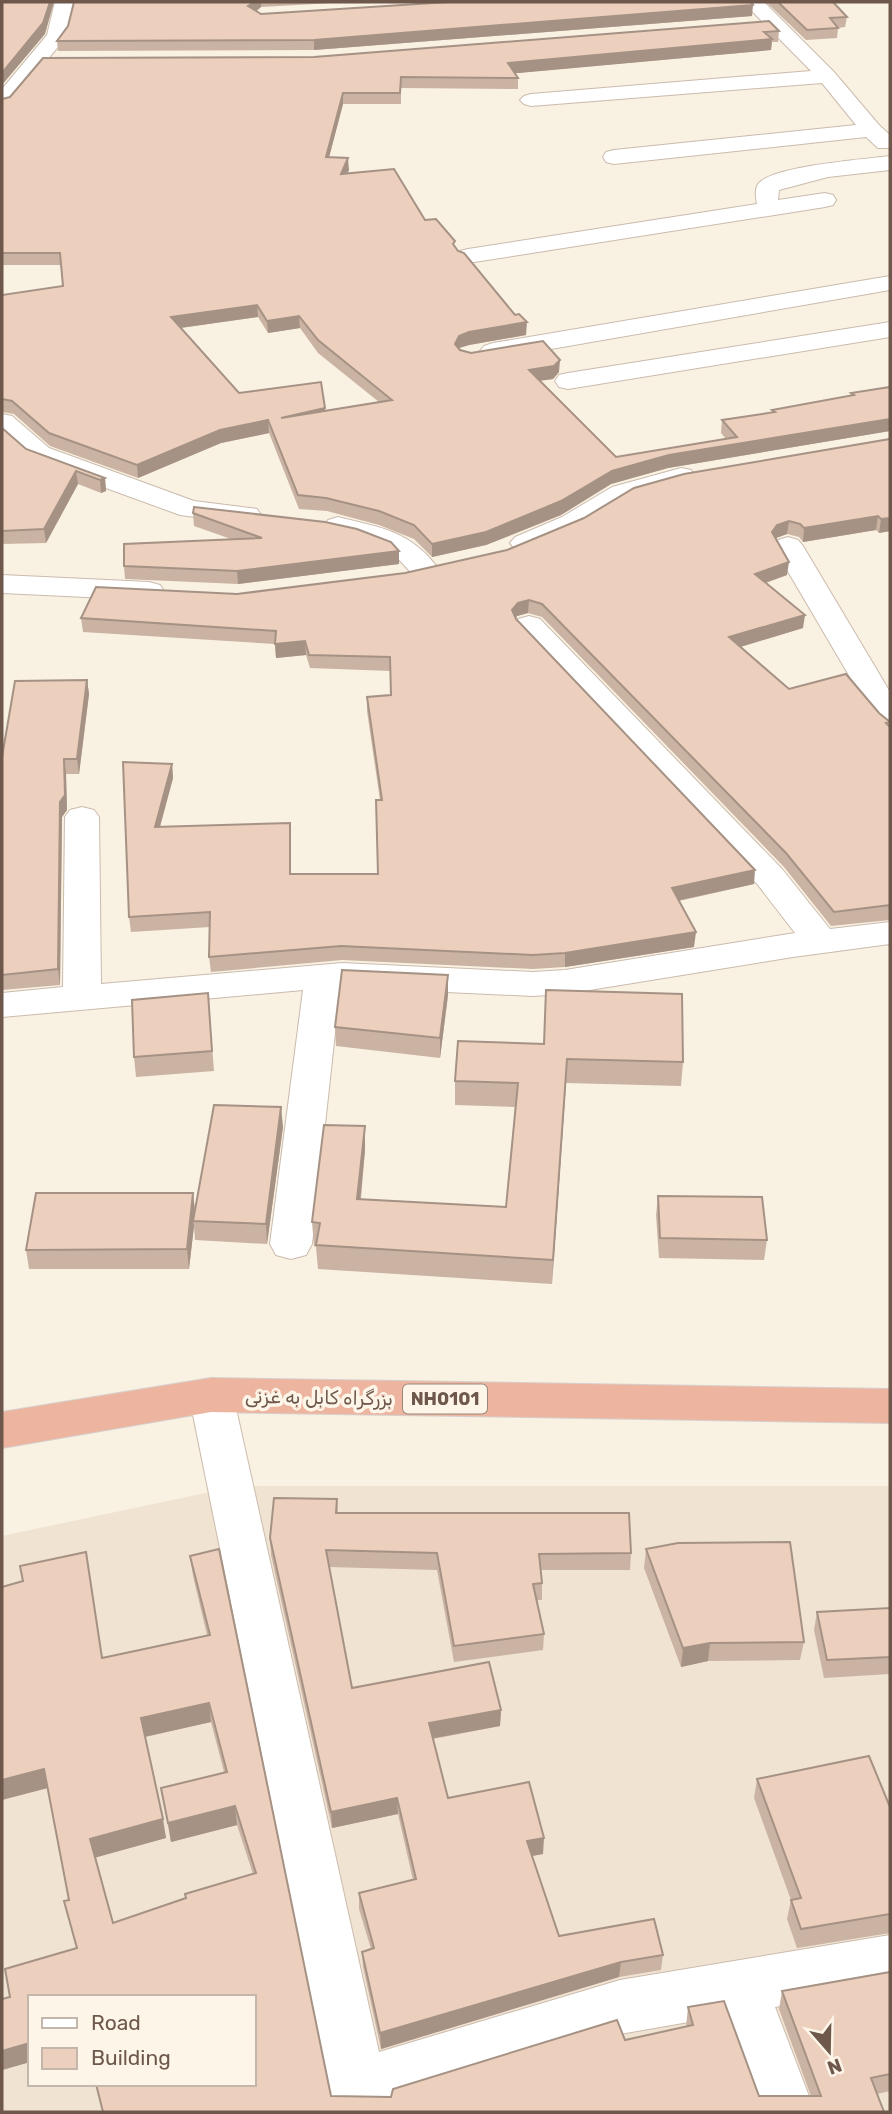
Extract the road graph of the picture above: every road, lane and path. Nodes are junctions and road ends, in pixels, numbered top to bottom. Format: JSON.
{"nodes":[{"id":1,"x":65,"y":2,"type":"edge"},
{"id":2,"x":752,"y":2,"type":"edge"},
{"id":3,"x":774,"y":23,"type":"junction"},
{"id":4,"x":748,"y":25,"type":"edge"},
{"id":5,"x":37,"y":60,"type":"junction"},
{"id":6,"x":65,"y":60,"type":"edge"},
{"id":7,"x":827,"y":76,"type":"junction"},
{"id":8,"x":531,"y":100,"type":"dead end"},
{"id":9,"x":2,"y":102,"type":"edge"},
{"id":10,"x":883,"y":139,"type":"edge"},
{"id":11,"x":614,"y":157,"type":"dead end"},
{"id":12,"x":890,"y":163,"type":"edge"},
{"id":13,"x":825,"y":200,"type":"dead end"},
{"id":14,"x":773,"y":209,"type":"junction"},
{"id":15,"x":468,"y":256,"type":"edge"},
{"id":16,"x":890,"y":283,"type":"edge"},
{"id":17,"x":890,"y":329,"type":"edge"},
{"id":18,"x":470,"y":355,"type":"edge"},
{"id":19,"x":568,"y":381,"type":"dead end"},
{"id":20,"x":2,"y":422,"type":"edge"},
{"id":21,"x":705,"y":472,"type":"edge"},
{"id":22,"x":277,"y":518,"type":"edge"},
{"id":23,"x":313,"y":522,"type":"edge"},
{"id":24,"x":788,"y":546,"type":"dead end"},
{"id":25,"x":496,"y":555,"type":"edge"},
{"id":26,"x":391,"y":577,"type":"edge"},
{"id":27,"x":2,"y":584,"type":"edge"},
{"id":28,"x":170,"y":592,"type":"edge"},
{"id":29,"x":529,"y":625,"type":"dead end"},
{"id":30,"x":890,"y":718,"type":"edge"},
{"id":31,"x":82,"y":817,"type":"dead end"},
{"id":32,"x":890,"y":933,"type":"edge"},
{"id":33,"x":822,"y":943,"type":"junction"},
{"id":34,"x":323,"y":978,"type":"junction"},
{"id":35,"x":82,"y":998,"type":"junction"},
{"id":36,"x":2,"y":1005,"type":"edge"},
{"id":37,"x":291,"y":1244,"type":"dead end"},
{"id":38,"x":211,"y":1395,"type":"junction"},
{"id":39,"x":890,"y":1406,"type":"edge"},
{"id":40,"x":2,"y":1430,"type":"edge"},
{"id":41,"x":890,"y":1961,"type":"edge"},
{"id":42,"x":740,"y":1987,"type":"junction"},
{"id":43,"x":361,"y":2100,"type":"edge"},
{"id":44,"x":786,"y":2112,"type":"edge"}],
"edges":[{"from":1,"to":5,"type":"street"},
{"from":2,"to":3,"type":"street"},
{"from":3,"to":4,"type":"street"},
{"from":3,"to":7,"type":"street"},
{"from":5,"to":6,"type":"street"},
{"from":5,"to":9,"type":"street"},
{"from":7,"to":8,"type":"street"},
{"from":7,"to":10,"type":"street"},
{"from":10,"to":11,"type":"street"},
{"from":12,"to":14,"type":"street"},
{"from":13,"to":14,"type":"street"},
{"from":14,"to":15,"type":"street"},
{"from":16,"to":18,"type":"street"},
{"from":17,"to":19,"type":"street"},
{"from":20,"to":22,"type":"street"},
{"from":21,"to":25,"type":"street"},
{"from":23,"to":26,"type":"street"},
{"from":24,"to":30,"type":"street"},
{"from":27,"to":28,"type":"street"},
{"from":29,"to":33,"type":"street"},
{"from":31,"to":35,"type":"street"},
{"from":32,"to":33,"type":"street"},
{"from":33,"to":34,"type":"street"},
{"from":34,"to":35,"type":"street"},
{"from":34,"to":37,"type":"street"},
{"from":35,"to":36,"type":"street"},
{"from":38,"to":39,"type":"highway","name":"بزرگراه کابل به غزنی","number":"NH0101"},
{"from":38,"to":40,"type":"highway","name":"بزرگراه کابل به غزنی","number":"NH0101"},
{"from":38,"to":43,"type":"street"},
{"from":41,"to":42,"type":"street"},
{"from":42,"to":43,"type":"street"},
{"from":42,"to":44,"type":"street"}]}
